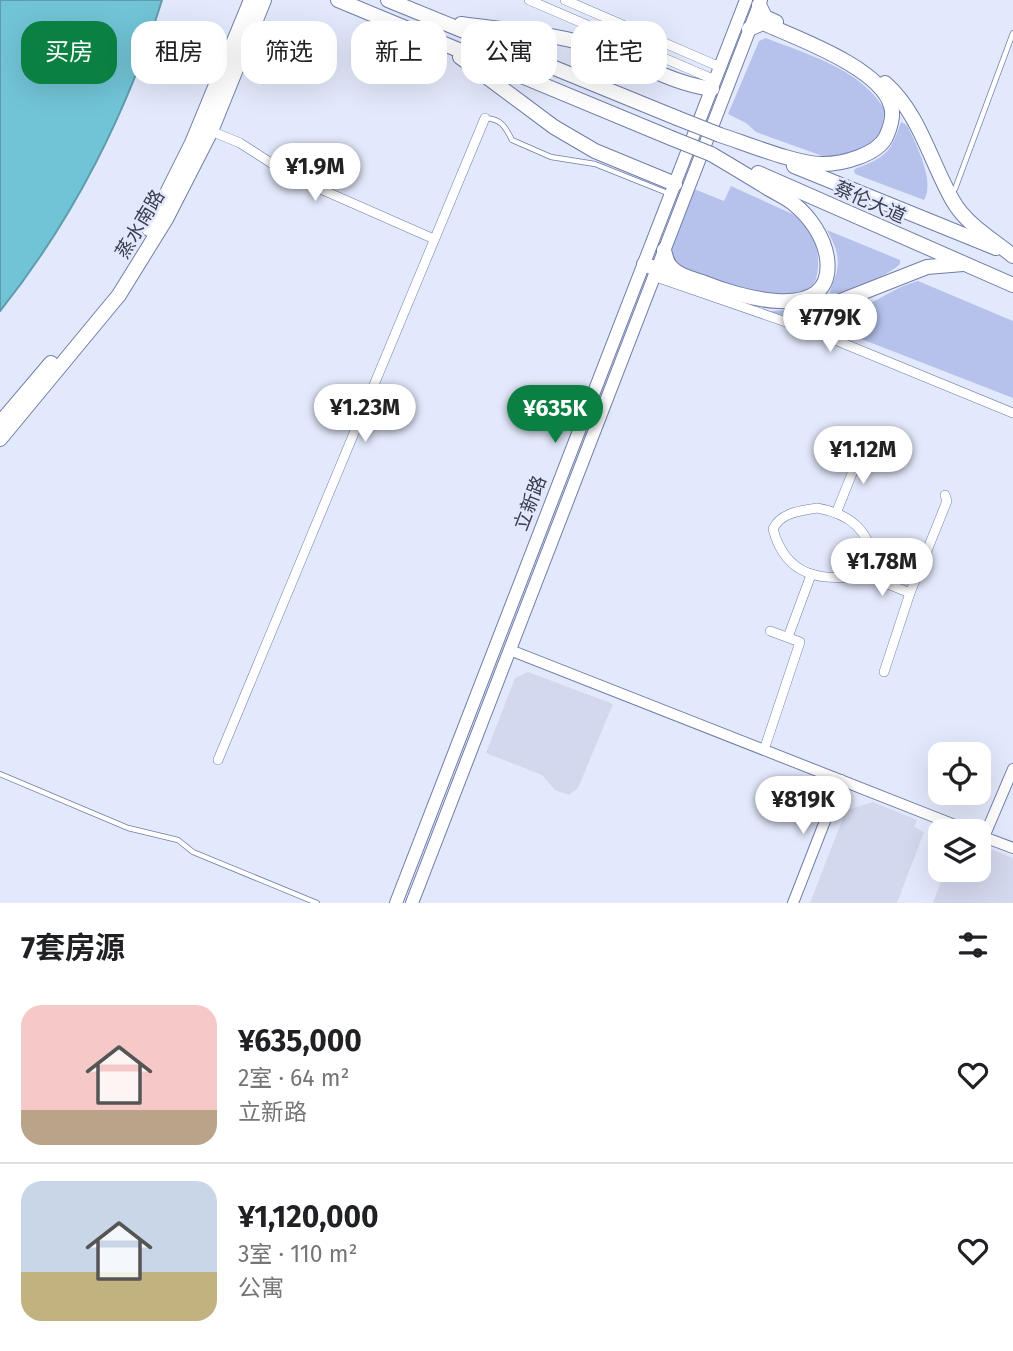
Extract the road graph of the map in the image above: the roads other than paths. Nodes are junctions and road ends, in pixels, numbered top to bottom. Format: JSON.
{"nodes":[{"id":1,"x":251,"y":0,"type":"edge"},
{"id":2,"x":264,"y":0,"type":"edge"},
{"id":3,"x":338,"y":0,"type":"edge"},
{"id":4,"x":529,"y":0,"type":"edge"},
{"id":5,"x":565,"y":0,"type":"edge"},
{"id":6,"x":393,"y":2,"type":"edge"},
{"id":7,"x":756,"y":2,"type":"edge"},
{"id":8,"x":436,"y":20,"type":"junction"},
{"id":9,"x":388,"y":21,"type":"edge"},
{"id":10,"x":749,"y":29,"type":"junction"},
{"id":11,"x":1013,"y":33,"type":"edge"},
{"id":12,"x":447,"y":45,"type":"edge"},
{"id":13,"x":447,"y":47,"type":"edge"},
{"id":14,"x":720,"y":67,"type":"junction"},
{"id":15,"x":713,"y":85,"type":"junction"},
{"id":16,"x":485,"y":118,"type":"joint"},
{"id":17,"x":211,"y":131,"type":"junction"},
{"id":18,"x":720,"y":135,"type":"junction"},
{"id":19,"x":711,"y":153,"type":"junction"},
{"id":20,"x":673,"y":189,"type":"junction"},
{"id":21,"x":948,"y":192,"type":"junction"},
{"id":22,"x":434,"y":239,"type":"junction"},
{"id":23,"x":664,"y":250,"type":"junction"},
{"id":24,"x":1013,"y":256,"type":"edge"},
{"id":25,"x":963,"y":264,"type":"junction"},
{"id":26,"x":651,"y":270,"type":"junction"},
{"id":27,"x":1013,"y":285,"type":"edge"},
{"id":28,"x":1013,"y":413,"type":"edge"},
{"id":29,"x":0,"y":423,"type":"edge"},
{"id":30,"x":0,"y":439,"type":"edge"},
{"id":31,"x":861,"y":451,"type":"dead end"},
{"id":32,"x":945,"y":495,"type":"dead end"},
{"id":33,"x":837,"y":511,"type":"junction"},
{"id":34,"x":811,"y":575,"type":"junction"},
{"id":35,"x":866,"y":575,"type":"junction"},
{"id":36,"x":910,"y":593,"type":"junction"},
{"id":37,"x":770,"y":631,"type":"dead end"},
{"id":38,"x":788,"y":638,"type":"junction"},
{"id":39,"x":510,"y":650,"type":"junction"},
{"id":40,"x":884,"y":672,"type":"dead end"},
{"id":41,"x":764,"y":750,"type":"junction"},
{"id":42,"x":218,"y":760,"type":"dead end"},
{"id":43,"x":1013,"y":769,"type":"edge"},
{"id":44,"x":0,"y":774,"type":"edge"},
{"id":45,"x":841,"y":780,"type":"junction"},
{"id":46,"x":940,"y":819,"type":"edge"},
{"id":47,"x":989,"y":819,"type":"edge"},
{"id":48,"x":991,"y":840,"type":"edge"},
{"id":49,"x":1013,"y":848,"type":"edge"},
{"id":50,"x":317,"y":903,"type":"edge"},
{"id":51,"x":396,"y":903,"type":"edge"},
{"id":52,"x":412,"y":903,"type":"edge"},
{"id":53,"x":793,"y":903,"type":"edge"}],
"edges":[{"from":1,"to":29,"type":"main road","name":"蒸水南路"},
{"from":2,"to":17,"type":"main road","name":"蒸水南路"},
{"from":3,"to":9,"type":"main road"},
{"from":4,"to":15,"type":"street"},
{"from":5,"to":14,"type":"street"},
{"from":6,"to":8,"type":"main road"},
{"from":7,"to":10,"type":"main road","name":"立新路"},
{"from":7,"to":14,"type":"main road","name":"立新路"},
{"from":7,"to":21,"type":"main road"},
{"from":8,"to":15,"type":"main road"},
{"from":8,"to":18,"type":"main road","bridge":true},
{"from":10,"to":18,"type":"main road"},
{"from":10,"to":23,"type":"main road","name":"立新路"},
{"from":11,"to":21,"type":"lane"},
{"from":12,"to":19,"type":"main road","bridge":true},
{"from":13,"to":20,"type":"main road"},
{"from":14,"to":15,"type":"main road","name":"立新路"},
{"from":15,"to":20,"type":"main road","name":"立新路"},
{"from":16,"to":20,"type":"lane"},
{"from":16,"to":22,"type":"street"},
{"from":17,"to":22,"type":"street"},
{"from":17,"to":30,"type":"main road","name":"蒸水南路"},
{"from":18,"to":24,"type":"main road","name":"蔡伦大道"},
{"from":19,"to":23,"type":"main road"},
{"from":19,"to":25,"type":"main road","name":"蔡伦大道"},
{"from":20,"to":26,"type":"main road","name":"立新路"},
{"from":21,"to":24,"type":"main road"},
{"from":22,"to":42,"type":"street"},
{"from":23,"to":26,"type":"main road","name":"立新路"},
{"from":25,"to":26,"type":"main road"},
{"from":25,"to":27,"type":"main road","name":"蔡伦大道"},
{"from":26,"to":28,"type":"street"},
{"from":26,"to":39,"type":"main road","name":"立新路"},
{"from":26,"to":51,"type":"main road","name":"立新路"},
{"from":31,"to":33,"type":"street"},
{"from":32,"to":36,"type":"street"},
{"from":33,"to":34,"type":"street"},
{"from":33,"to":35,"type":"street"},
{"from":34,"to":35,"type":"street"},
{"from":34,"to":38,"type":"street"},
{"from":35,"to":36,"type":"street"},
{"from":36,"to":40,"type":"street"},
{"from":37,"to":38,"type":"street"},
{"from":38,"to":41,"type":"street"},
{"from":39,"to":41,"type":"street"},
{"from":39,"to":52,"type":"main road","name":"立新路"},
{"from":41,"to":45,"type":"street"},
{"from":43,"to":47,"type":"street"},
{"from":44,"to":50,"type":"lane"},
{"from":45,"to":46,"type":"street"},
{"from":45,"to":53,"type":"street"},
{"from":48,"to":49,"type":"street"}]}
